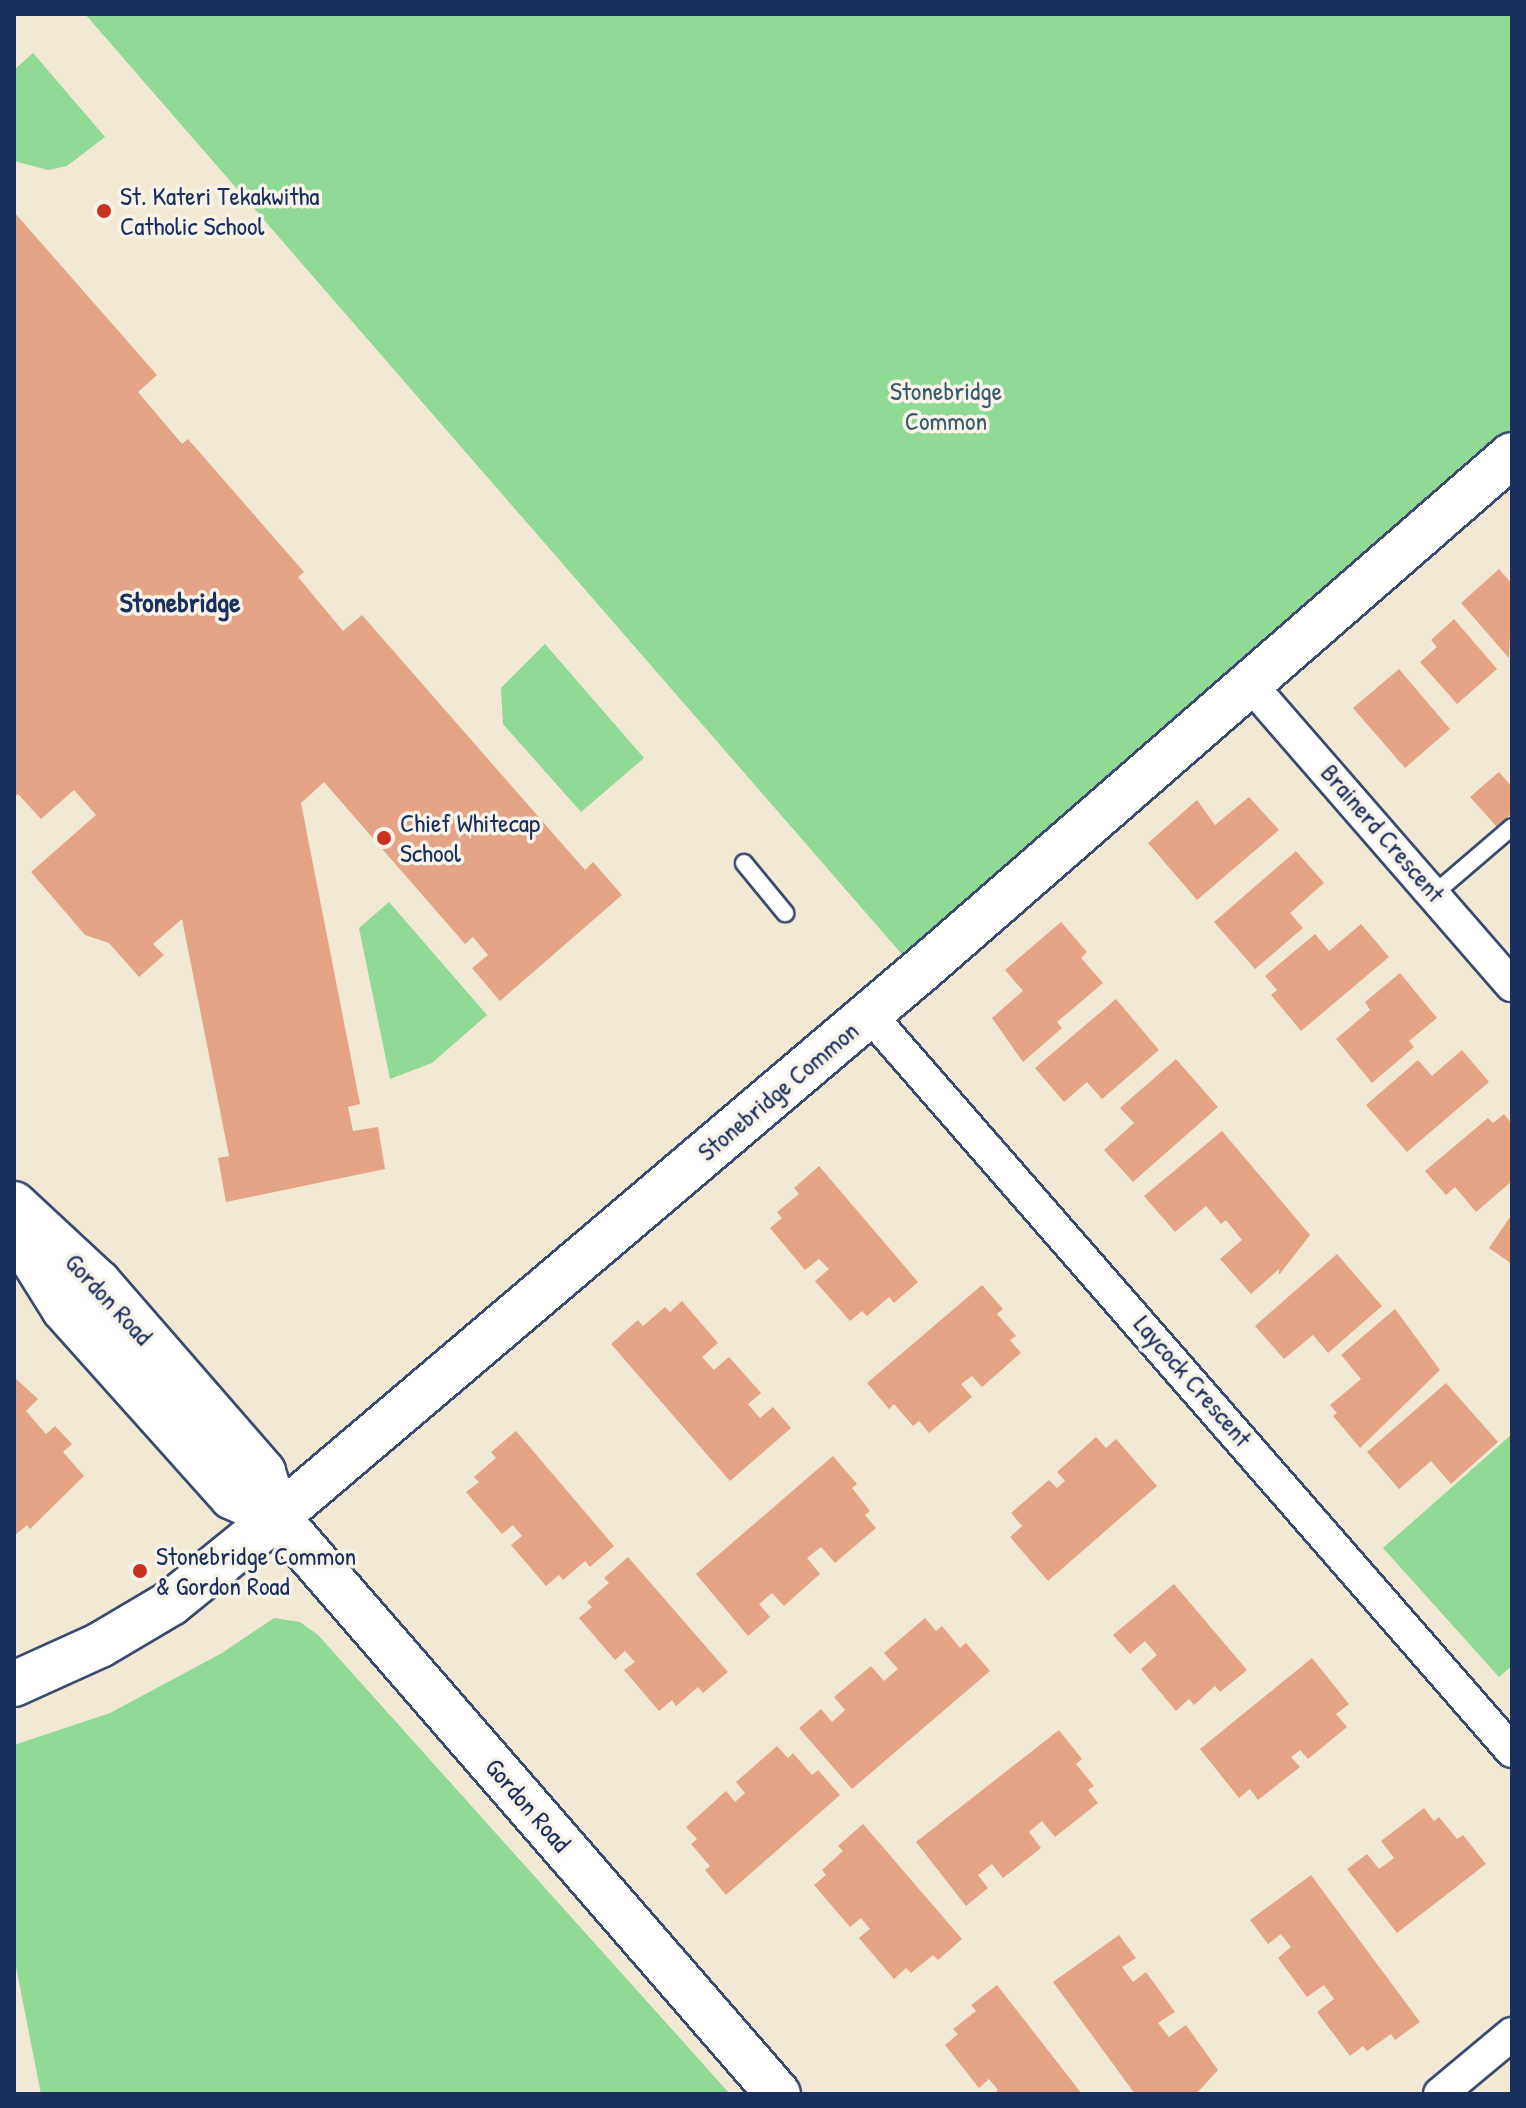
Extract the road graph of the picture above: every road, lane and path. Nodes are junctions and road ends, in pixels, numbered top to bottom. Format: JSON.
{"nodes":[{"id":1,"x":1512,"y":455,"type":"edge"},
{"id":2,"x":1250,"y":684,"type":"junction"},
{"id":3,"x":1512,"y":827,"type":"edge"},
{"id":4,"x":744,"y":863,"type":"dead end"},
{"id":5,"x":1435,"y":893,"type":"junction"},
{"id":6,"x":785,"y":913,"type":"dead end"},
{"id":7,"x":1512,"y":985,"type":"edge"},
{"id":8,"x":869,"y":1014,"type":"junction"},
{"id":9,"x":14,"y":1204,"type":"edge"},
{"id":10,"x":14,"y":1229,"type":"edge"},
{"id":11,"x":277,"y":1517,"type":"junction"},
{"id":12,"x":14,"y":1684,"type":"edge"},
{"id":13,"x":1512,"y":1751,"type":"edge"},
{"id":14,"x":1512,"y":2034,"type":"edge"},
{"id":15,"x":778,"y":2094,"type":"edge"},
{"id":16,"x":1440,"y":2094,"type":"edge"}],
"edges":[{"from":1,"to":2,"type":"street","name":"Stonebridge Common"},
{"from":2,"to":5,"type":"street","name":"Brainerd Crescent"},
{"from":2,"to":8,"type":"street","name":"Stonebridge Common"},
{"from":3,"to":5,"type":"lane"},
{"from":4,"to":6,"type":"lane"},
{"from":5,"to":7,"type":"street","name":"Brainerd Crescent"},
{"from":8,"to":11,"type":"street","name":"Stonebridge Common"},
{"from":8,"to":13,"type":"street","name":"Laycock Crescent"},
{"from":9,"to":11,"type":"street","name":"Gordon Road"},
{"from":10,"to":11,"type":"street","name":"Gordon Road"},
{"from":11,"to":12,"type":"street","name":"Stonebridge Common"},
{"from":11,"to":15,"type":"street","name":"Gordon Road"},
{"from":14,"to":16,"type":"street"}]}
